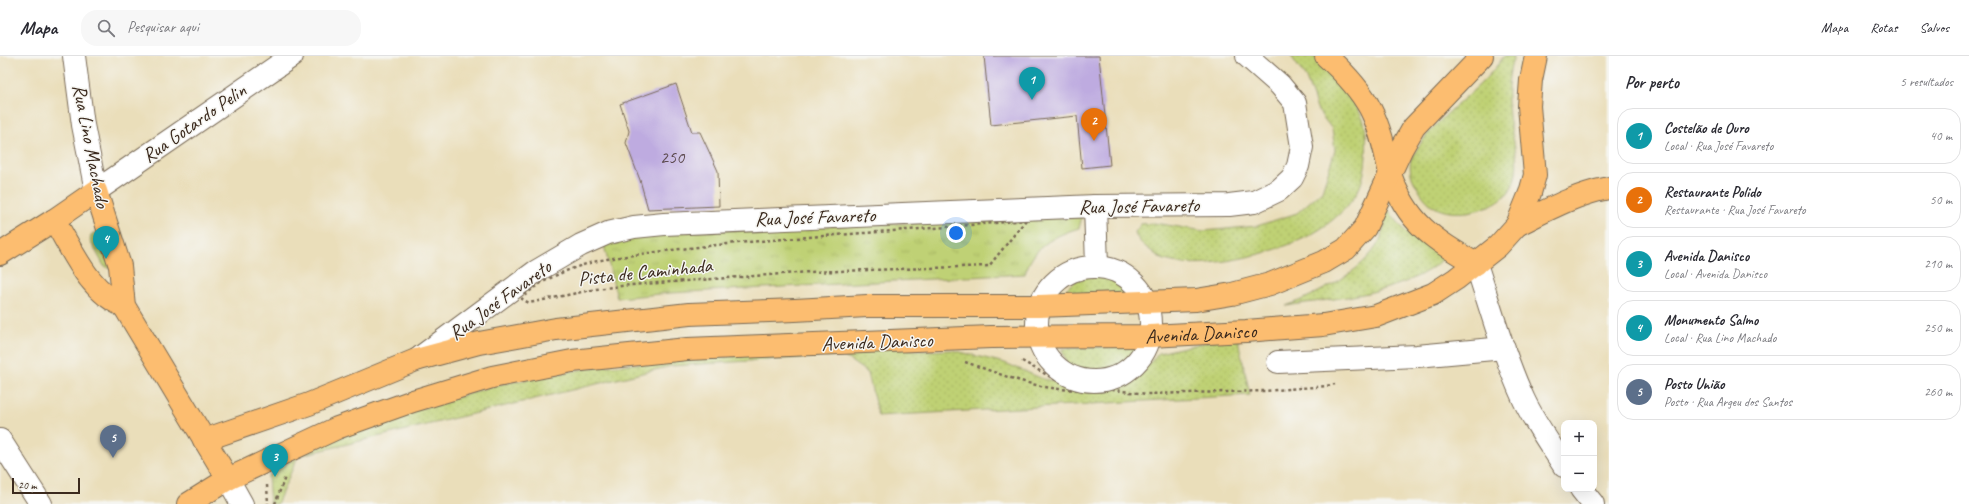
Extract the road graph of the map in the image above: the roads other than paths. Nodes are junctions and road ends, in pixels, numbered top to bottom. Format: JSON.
{"nodes":[{"id":1,"x":74,"y":56,"type":"edge"},
{"id":2,"x":292,"y":56,"type":"edge"},
{"id":3,"x":1247,"y":56,"type":"edge"},
{"id":4,"x":1326,"y":56,"type":"edge"},
{"id":5,"x":1482,"y":56,"type":"edge"},
{"id":6,"x":1536,"y":56,"type":"edge"},
{"id":7,"x":1390,"y":174,"type":"junction"},
{"id":8,"x":1609,"y":188,"type":"edge"},
{"id":9,"x":96,"y":191,"type":"junction"},
{"id":10,"x":1095,"y":206,"type":"junction"},
{"id":11,"x":54,"y":220,"type":"junction"},
{"id":12,"x":1517,"y":225,"type":"junction"},
{"id":13,"x":0,"y":254,"type":"edge"},
{"id":14,"x":1476,"y":264,"type":"junction"},
{"id":15,"x":1097,"y":266,"type":"junction"},
{"id":16,"x":1148,"y":302,"type":"junction"},
{"id":17,"x":124,"y":306,"type":"junction"},
{"id":18,"x":1040,"y":306,"type":"junction"},
{"id":19,"x":1150,"y":336,"type":"junction"},
{"id":20,"x":1038,"y":337,"type":"junction"},
{"id":21,"x":1504,"y":348,"type":"junction"},
{"id":22,"x":416,"y":360,"type":"junction"},
{"id":23,"x":1278,"y":362,"type":"dead end"},
{"id":24,"x":0,"y":440,"type":"edge"},
{"id":25,"x":204,"y":440,"type":"junction"},
{"id":26,"x":1561,"y":462,"type":"edge"},
{"id":27,"x":228,"y":479,"type":"junction"},
{"id":28,"x":1583,"y":492,"type":"edge"},
{"id":29,"x":41,"y":504,"type":"edge"},
{"id":30,"x":188,"y":504,"type":"edge"},
{"id":31,"x":242,"y":504,"type":"edge"},
{"id":32,"x":1593,"y":504,"type":"edge"}],
"edges":[{"from":1,"to":9,"type":"street","name":"Rua Lino Machado"},
{"from":2,"to":9,"type":"street","name":"Rua Gotardo Pelin"},
{"from":3,"to":10,"type":"street","name":"Rua José Favareto"},
{"from":4,"to":7,"type":"main road"},
{"from":5,"to":7,"type":"main road","name":"Avenida Danisco"},
{"from":6,"to":12,"type":"main road"},
{"from":7,"to":14,"type":"main road"},
{"from":7,"to":16,"type":"main road","name":"Avenida Danisco"},
{"from":8,"to":12,"type":"main road"},
{"from":9,"to":11,"type":"main road"},
{"from":9,"to":17,"type":"main road","name":"Rua Lino Machado"},
{"from":10,"to":15,"type":"street"},
{"from":10,"to":22,"type":"street","name":"Rua José Favareto"},
{"from":11,"to":13,"type":"main road"},
{"from":11,"to":17,"type":"main road"},
{"from":12,"to":14,"type":"main road","name":"Avenida Danisco"},
{"from":14,"to":19,"type":"main road","name":"Avenida Danisco"},
{"from":14,"to":21,"type":"street"},
{"from":15,"to":16,"type":"street"},
{"from":15,"to":18,"type":"street"},
{"from":16,"to":18,"type":"main road","name":"Avenida Danisco"},
{"from":16,"to":19,"type":"street"},
{"from":17,"to":25,"type":"main road","name":"Rua Lino Machado"},
{"from":18,"to":20,"type":"street"},
{"from":18,"to":22,"type":"main road","name":"Avenida Danisco"},
{"from":19,"to":20,"type":"main road","name":"Avenida Danisco"},
{"from":19,"to":20,"type":"street"},
{"from":20,"to":27,"type":"main road","name":"Avenida Danisco"},
{"from":21,"to":23,"type":"street"},
{"from":21,"to":26,"type":"street"},
{"from":22,"to":25,"type":"main road","name":"Avenida Danisco"},
{"from":24,"to":29,"type":"street"},
{"from":25,"to":27,"type":"main road","name":"Rua Lino Machado"},
{"from":27,"to":30,"type":"main road","name":"Avenida Danisco"},
{"from":27,"to":31,"type":"street","name":"Rua Lino Machado"},
{"from":28,"to":32,"type":"street"}]}
